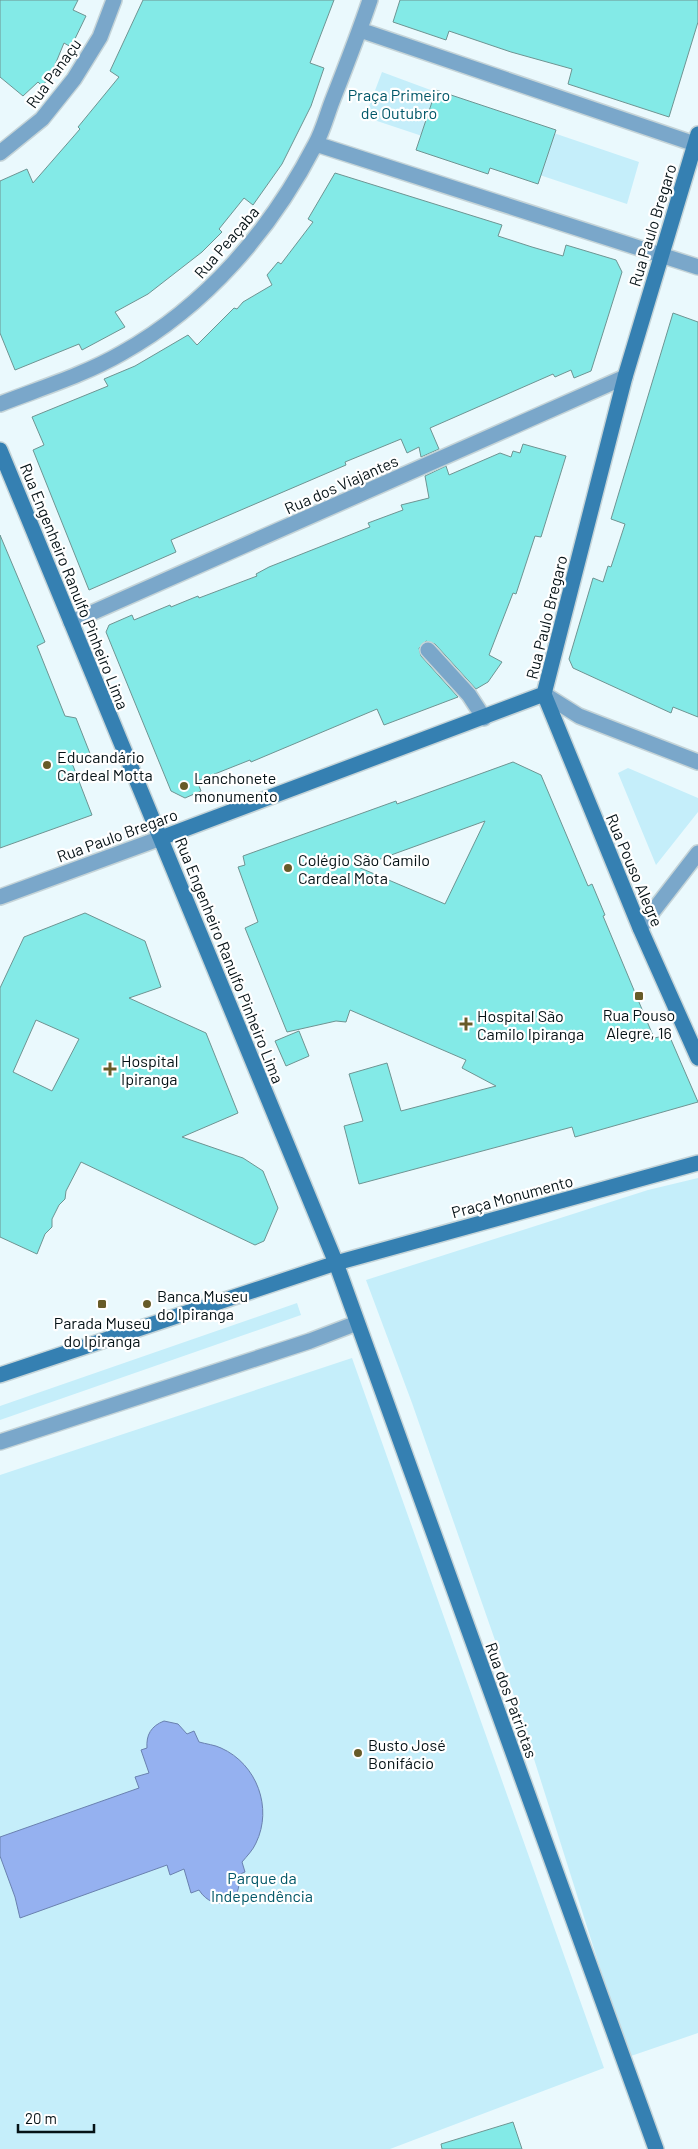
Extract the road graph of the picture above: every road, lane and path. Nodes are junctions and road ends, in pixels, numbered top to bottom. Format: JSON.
{"nodes":[{"id":1,"x":114,"y":0,"type":"edge"},
{"id":2,"x":370,"y":0,"type":"edge"},
{"id":3,"x":360,"y":30,"type":"junction"},
{"id":4,"x":696,"y":139,"type":"edge"},
{"id":5,"x":316,"y":144,"type":"junction"},
{"id":6,"x":0,"y":153,"type":"edge"},
{"id":7,"x":662,"y":256,"type":"junction"},
{"id":8,"x":698,"y":267,"type":"edge"},
{"id":9,"x":625,"y":377,"type":"junction"},
{"id":10,"x":0,"y":404,"type":"edge"},
{"id":11,"x":0,"y":450,"type":"edge"},
{"id":12,"x":71,"y":622,"type":"junction"},
{"id":13,"x":428,"y":650,"type":"dead end"},
{"id":14,"x":544,"y":694,"type":"junction"},
{"id":15,"x":484,"y":718,"type":"junction"},
{"id":16,"x":698,"y":762,"type":"edge"},
{"id":17,"x":160,"y":838,"type":"junction"},
{"id":18,"x":698,"y":853,"type":"edge"},
{"id":19,"x":0,"y":897,"type":"edge"},
{"id":20,"x":640,"y":928,"type":"junction"},
{"id":21,"x":698,"y":1058,"type":"edge"},
{"id":22,"x":698,"y":1163,"type":"edge"},
{"id":23,"x":336,"y":1263,"type":"junction"},
{"id":24,"x":357,"y":1323,"type":"junction"},
{"id":25,"x":0,"y":1375,"type":"edge"},
{"id":26,"x":0,"y":1442,"type":"edge"},
{"id":27,"x":656,"y":2149,"type":"edge"}],
"edges":[{"from":1,"to":6,"type":"street","name":"Rua Panaçu"},
{"from":2,"to":3,"type":"street","name":"Rua Peaçaba"},
{"from":3,"to":4,"type":"street"},
{"from":3,"to":5,"type":"street","name":"Rua Peaçaba"},
{"from":4,"to":7,"type":"street","name":"Rua Paulo Bregaro"},
{"from":5,"to":7,"type":"street"},
{"from":5,"to":10,"type":"street","name":"Rua Peaçaba"},
{"from":7,"to":8,"type":"street"},
{"from":7,"to":9,"type":"street","name":"Rua Paulo Bregaro"},
{"from":9,"to":12,"type":"street","name":"Rua dos Viajantes"},
{"from":9,"to":14,"type":"street","name":"Rua Paulo Bregaro"},
{"from":11,"to":12,"type":"street","name":"Rua Engenheiro Ranulfo Pinheiro Lima"},
{"from":12,"to":17,"type":"street","name":"Rua Engenheiro Ranulfo Pinheiro Lima"},
{"from":13,"to":15,"type":"street"},
{"from":14,"to":15,"type":"street","name":"Rua Paulo Bregaro"},
{"from":14,"to":16,"type":"street"},
{"from":14,"to":20,"type":"street","name":"Rua Pouso Alegre"},
{"from":15,"to":17,"type":"street","name":"Rua Paulo Bregaro"},
{"from":17,"to":19,"type":"street","name":"Rua Paulo Bregaro"},
{"from":17,"to":23,"type":"street","name":"Rua Engenheiro Ranulfo Pinheiro Lima"},
{"from":18,"to":20,"type":"street"},
{"from":20,"to":21,"type":"street","name":"Rua Pouso Alegre"},
{"from":22,"to":23,"type":"street","name":"Praça Monumento"},
{"from":23,"to":24,"type":"street","name":"Rua dos Patriotas"},
{"from":23,"to":25,"type":"street","name":"Praça Monumento"},
{"from":24,"to":26,"type":"street"},
{"from":24,"to":27,"type":"street","name":"Rua dos Patriotas"}]}
